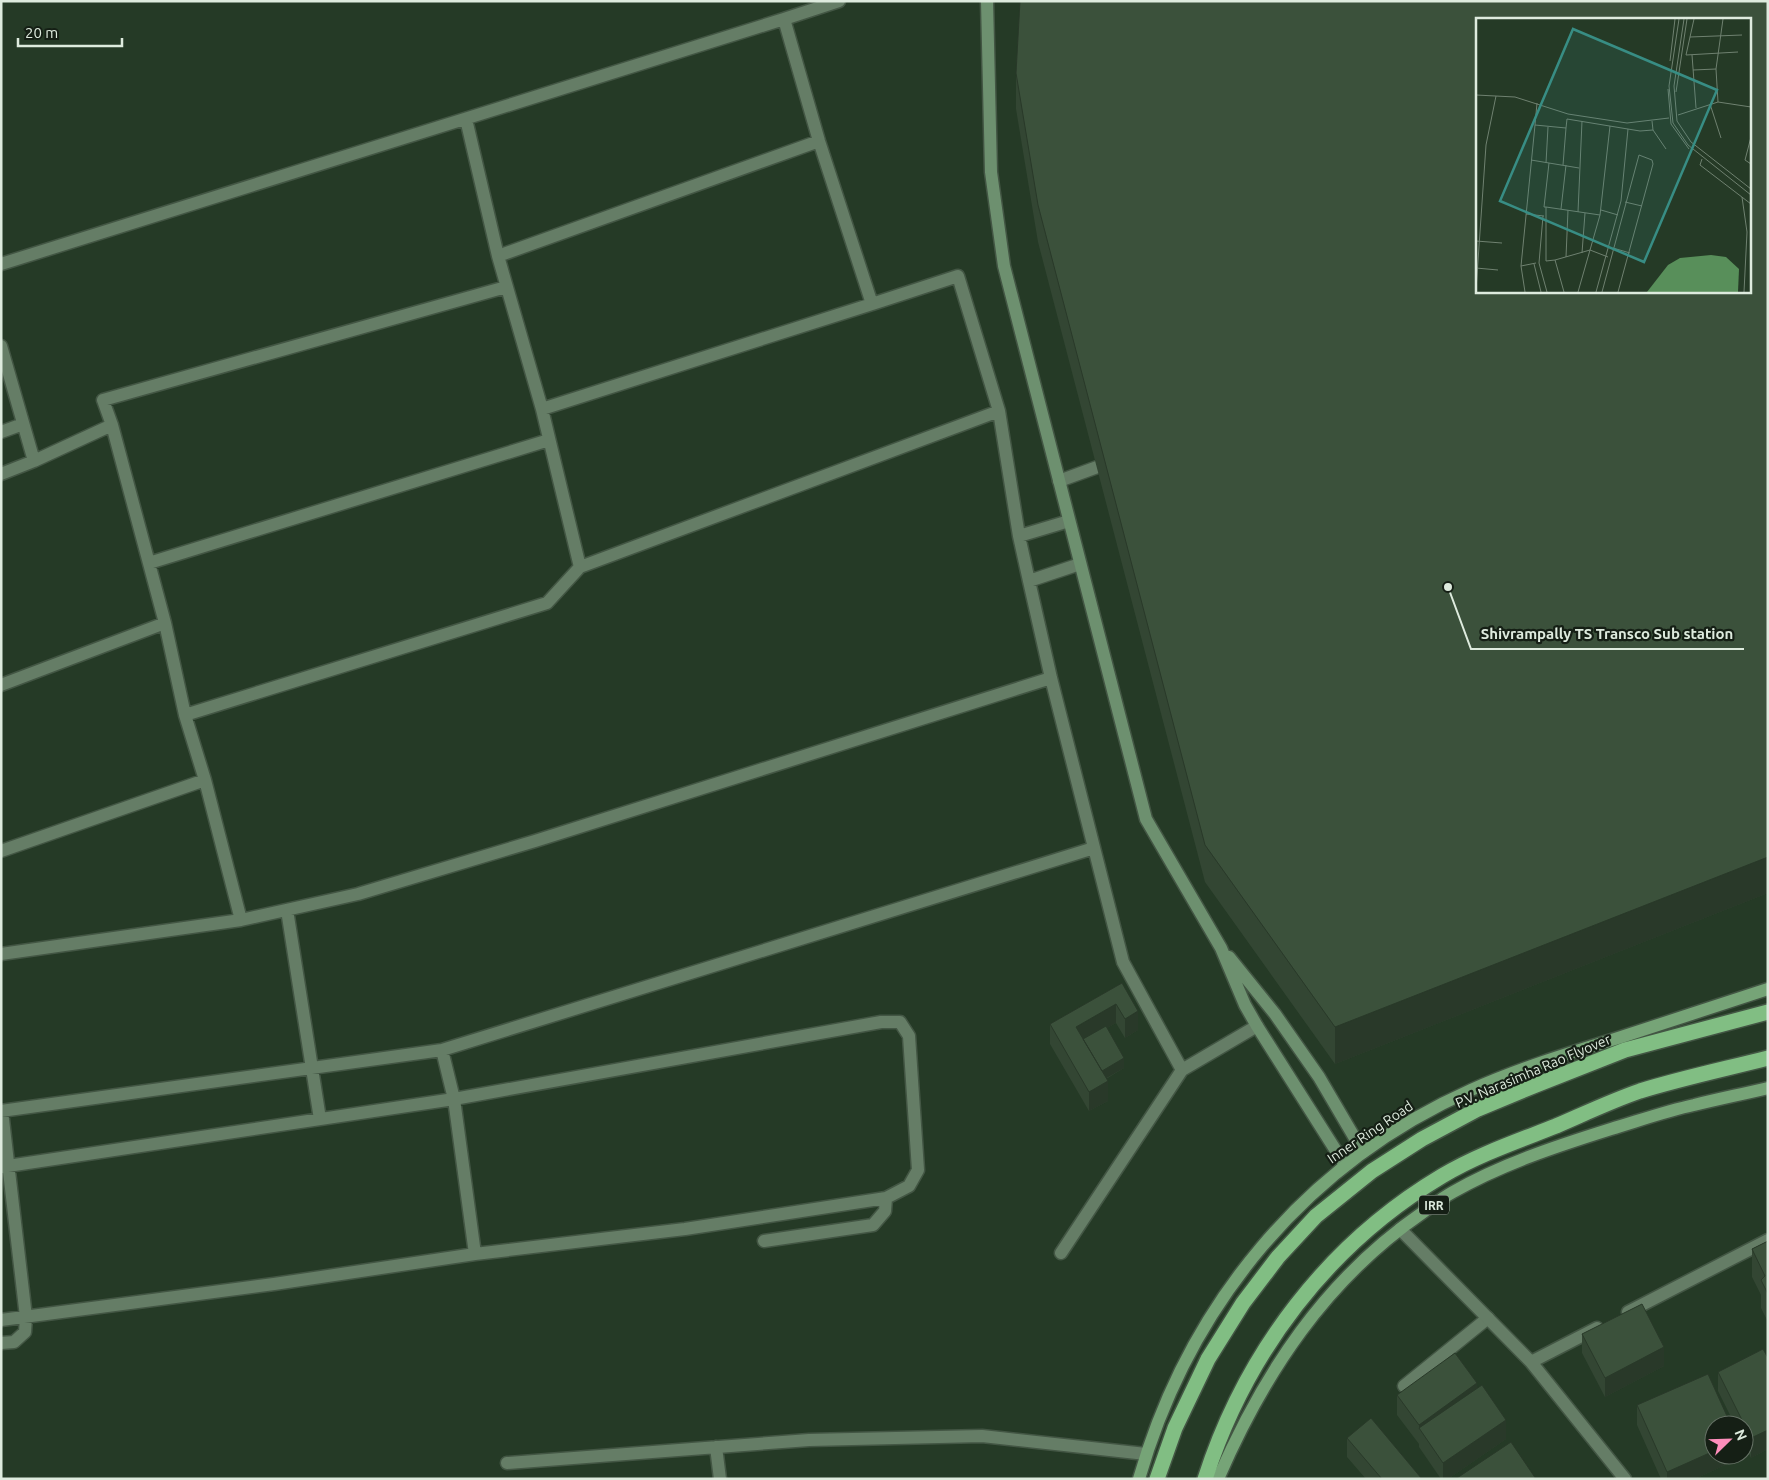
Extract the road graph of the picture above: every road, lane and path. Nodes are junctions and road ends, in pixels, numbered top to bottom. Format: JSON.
{"nodes":[{"id":1,"x":839,"y":1,"type":"edge"},
{"id":2,"x":987,"y":1,"type":"edge"},
{"id":3,"x":784,"y":19,"type":"junction"},
{"id":4,"x":466,"y":119,"type":"junction"},
{"id":5,"x":819,"y":141,"type":"junction"},
{"id":6,"x":498,"y":256,"type":"junction"},
{"id":7,"x":1,"y":264,"type":"edge"},
{"id":8,"x":506,"y":287,"type":"junction"},
{"id":9,"x":872,"y":304,"type":"junction"},
{"id":10,"x":1,"y":346,"type":"edge"},
{"id":11,"x":542,"y":409,"type":"junction"},
{"id":12,"x":998,"y":411,"type":"junction"},
{"id":13,"x":24,"y":424,"type":"junction"},
{"id":14,"x":112,"y":426,"type":"junction"},
{"id":15,"x":1,"y":432,"type":"edge"},
{"id":16,"x":549,"y":440,"type":"junction"},
{"id":17,"x":1120,"y":459,"type":"edge"},
{"id":18,"x":34,"y":461,"type":"junction"},
{"id":19,"x":1,"y":474,"type":"edge"},
{"id":20,"x":1059,"y":481,"type":"junction"},
{"id":21,"x":1070,"y":521,"type":"junction"},
{"id":22,"x":1019,"y":536,"type":"junction"},
{"id":23,"x":149,"y":563,"type":"junction"},
{"id":24,"x":1080,"y":564,"type":"junction"},
{"id":25,"x":580,"y":567,"type":"junction"},
{"id":26,"x":1029,"y":581,"type":"junction"},
{"id":27,"x":165,"y":623,"type":"junction"},
{"id":28,"x":1052,"y":678,"type":"junction"},
{"id":29,"x":1,"y":685,"type":"edge"},
{"id":30,"x":185,"y":715,"type":"junction"},
{"id":31,"x":205,"y":780,"type":"junction"},
{"id":32,"x":1094,"y":848,"type":"junction"},
{"id":33,"x":1,"y":851,"type":"edge"},
{"id":34,"x":286,"y":910,"type":"junction"},
{"id":35,"x":241,"y":920,"type":"junction"},
{"id":36,"x":1221,"y":948,"type":"junction"},
{"id":37,"x":1,"y":954,"type":"edge"},
{"id":38,"x":1768,"y":989,"type":"edge"},
{"id":39,"x":1768,"y":1012,"type":"edge"},
{"id":40,"x":1256,"y":1026,"type":"junction"},
{"id":41,"x":442,"y":1050,"type":"junction"},
{"id":42,"x":1768,"y":1058,"type":"edge"},
{"id":43,"x":312,"y":1068,"type":"junction"},
{"id":44,"x":1182,"y":1070,"type":"junction"},
{"id":45,"x":1768,"y":1088,"type":"edge"},
{"id":46,"x":454,"y":1098,"type":"junction"},
{"id":47,"x":1,"y":1111,"type":"edge"},
{"id":48,"x":320,"y":1119,"type":"junction"},
{"id":49,"x":1363,"y":1152,"type":"junction"},
{"id":50,"x":1345,"y":1165,"type":"junction"},
{"id":51,"x":5,"y":1166,"type":"edge"},
{"id":52,"x":886,"y":1198,"type":"junction"},
{"id":53,"x":1400,"y":1228,"type":"junction"},
{"id":54,"x":1768,"y":1240,"type":"edge"},
{"id":55,"x":764,"y":1241,"type":"dead end"},
{"id":56,"x":1061,"y":1253,"type":"dead end"},
{"id":57,"x":475,"y":1254,"type":"junction"},
{"id":58,"x":26,"y":1317,"type":"junction"},
{"id":59,"x":1488,"y":1318,"type":"junction"},
{"id":60,"x":1,"y":1320,"type":"edge"},
{"id":61,"x":1,"y":1344,"type":"edge"},
{"id":62,"x":1531,"y":1362,"type":"junction"},
{"id":63,"x":1404,"y":1386,"type":"dead end"},
{"id":64,"x":716,"y":1447,"type":"junction"},
{"id":65,"x":1146,"y":1454,"type":"junction"},
{"id":66,"x":507,"y":1463,"type":"dead end"},
{"id":67,"x":1619,"y":1476,"type":"edge"},
{"id":68,"x":720,"y":1479,"type":"edge"},
{"id":69,"x":1139,"y":1479,"type":"edge"},
{"id":70,"x":1157,"y":1479,"type":"edge"},
{"id":71,"x":1205,"y":1479,"type":"edge"},
{"id":72,"x":1218,"y":1479,"type":"edge"}],
"edges":[{"from":1,"to":3,"type":"street"},
{"from":2,"to":20,"type":"street"},
{"from":3,"to":4,"type":"street"},
{"from":3,"to":5,"type":"street"},
{"from":4,"to":6,"type":"street"},
{"from":4,"to":7,"type":"street"},
{"from":5,"to":6,"type":"street"},
{"from":5,"to":9,"type":"street"},
{"from":6,"to":8,"type":"street"},
{"from":8,"to":11,"type":"street"},
{"from":8,"to":14,"type":"street"},
{"from":9,"to":11,"type":"street"},
{"from":9,"to":12,"type":"street"},
{"from":10,"to":13,"type":"street"},
{"from":11,"to":16,"type":"street"},
{"from":12,"to":22,"type":"street"},
{"from":12,"to":25,"type":"street"},
{"from":13,"to":15,"type":"street"},
{"from":13,"to":18,"type":"street"},
{"from":14,"to":18,"type":"street"},
{"from":14,"to":23,"type":"street"},
{"from":16,"to":23,"type":"street"},
{"from":16,"to":25,"type":"street"},
{"from":17,"to":20,"type":"street"},
{"from":18,"to":19,"type":"street"},
{"from":20,"to":21,"type":"street"},
{"from":21,"to":22,"type":"street"},
{"from":21,"to":24,"type":"street"},
{"from":22,"to":26,"type":"street"},
{"from":23,"to":27,"type":"street"},
{"from":24,"to":26,"type":"street"},
{"from":24,"to":36,"type":"street"},
{"from":25,"to":30,"type":"street"},
{"from":26,"to":28,"type":"street"},
{"from":27,"to":29,"type":"street"},
{"from":27,"to":30,"type":"street"},
{"from":28,"to":32,"type":"street"},
{"from":28,"to":34,"type":"street"},
{"from":30,"to":31,"type":"street"},
{"from":31,"to":33,"type":"street"},
{"from":31,"to":35,"type":"street"},
{"from":32,"to":41,"type":"street"},
{"from":32,"to":44,"type":"street"},
{"from":34,"to":35,"type":"street"},
{"from":34,"to":43,"type":"street"},
{"from":35,"to":37,"type":"street"},
{"from":36,"to":40,"type":"street"},
{"from":36,"to":49,"type":"street"},
{"from":38,"to":49,"type":"main road","name":"Inner Ring Road"},
{"from":39,"to":70,"type":"highway","name":"P.V. Narasimha Rao Flyover"},
{"from":40,"to":44,"type":"street"},
{"from":40,"to":50,"type":"street"},
{"from":41,"to":43,"type":"street"},
{"from":41,"to":46,"type":"street"},
{"from":42,"to":71,"type":"highway"},
{"from":43,"to":47,"type":"street"},
{"from":43,"to":48,"type":"street"},
{"from":44,"to":56,"type":"street"},
{"from":45,"to":53,"type":"main road","number":"IRR"},
{"from":46,"to":48,"type":"street"},
{"from":46,"to":52,"type":"street"},
{"from":46,"to":57,"type":"street"},
{"from":47,"to":51,"type":"street"},
{"from":48,"to":51,"type":"street"},
{"from":49,"to":50,"type":"main road","name":"Inner Ring Road"},
{"from":50,"to":65,"type":"main road","name":"Inner Ring Road"},
{"from":51,"to":58,"type":"street"},
{"from":52,"to":55,"type":"street"},
{"from":52,"to":57,"type":"street"},
{"from":53,"to":59,"type":"street"},
{"from":53,"to":72,"type":"main road","number":"IRR"},
{"from":54,"to":62,"type":"street"},
{"from":57,"to":58,"type":"street"},
{"from":58,"to":60,"type":"street"},
{"from":58,"to":61,"type":"street"},
{"from":59,"to":62,"type":"street"},
{"from":59,"to":63,"type":"street"},
{"from":62,"to":67,"type":"street"},
{"from":64,"to":65,"type":"street"},
{"from":64,"to":66,"type":"street"},
{"from":64,"to":68,"type":"street"},
{"from":65,"to":69,"type":"main road","name":"Inner Ring Road"}]}
